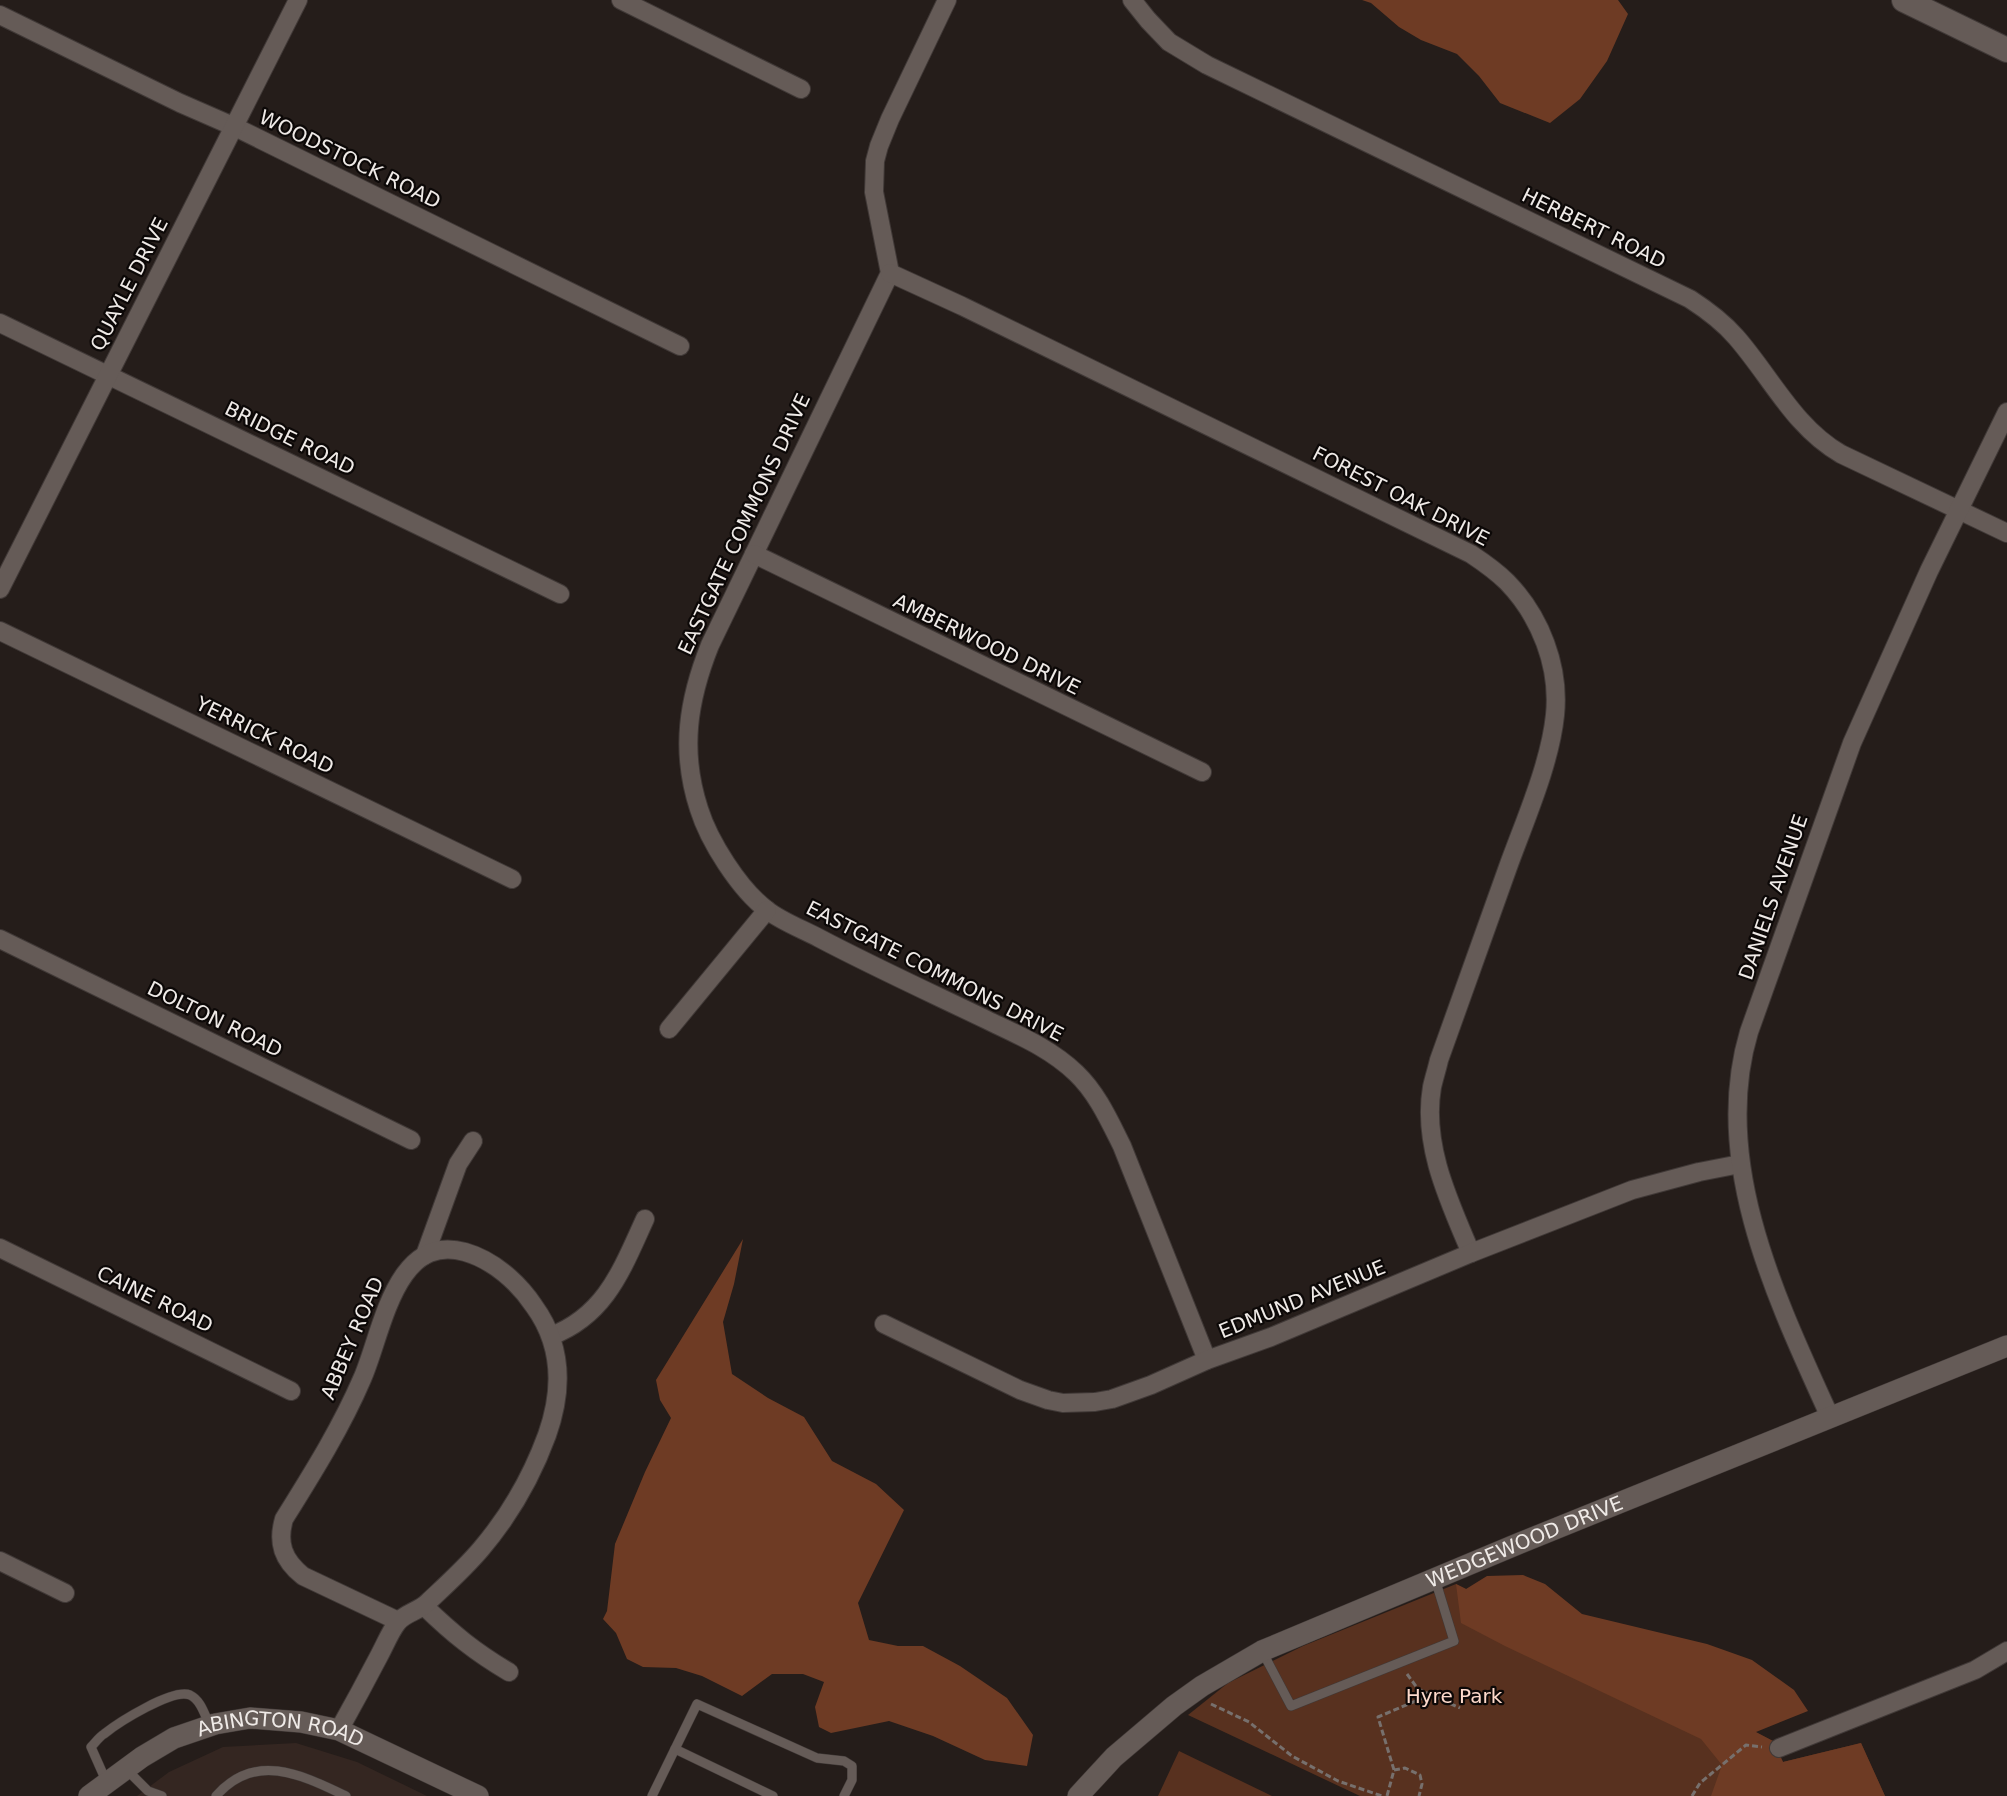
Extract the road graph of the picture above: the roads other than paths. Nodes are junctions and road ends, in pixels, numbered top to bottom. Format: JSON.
{"nodes":[{"id":1,"x":298,"y":0,"type":"edge"},
{"id":2,"x":621,"y":0,"type":"edge"},
{"id":3,"x":947,"y":0,"type":"edge"},
{"id":4,"x":1132,"y":0,"type":"edge"},
{"id":5,"x":1904,"y":0,"type":"edge"},
{"id":6,"x":0,"y":15,"type":"edge"},
{"id":7,"x":2007,"y":50,"type":"edge"},
{"id":8,"x":801,"y":89,"type":"dead end"},
{"id":9,"x":235,"y":127,"type":"junction"},
{"id":10,"x":890,"y":273,"type":"junction"},
{"id":11,"x":0,"y":323,"type":"edge"},
{"id":12,"x":680,"y":346,"type":"dead end"},
{"id":13,"x":108,"y":375,"type":"junction"},
{"id":14,"x":2007,"y":412,"type":"edge"},
{"id":15,"x":1960,"y":509,"type":"junction"},
{"id":16,"x":2007,"y":533,"type":"edge"},
{"id":17,"x":754,"y":554,"type":"junction"},
{"id":18,"x":0,"y":589,"type":"edge"},
{"id":19,"x":560,"y":594,"type":"dead end"},
{"id":20,"x":0,"y":631,"type":"edge"},
{"id":21,"x":1202,"y":772,"type":"dead end"},
{"id":22,"x":512,"y":879,"type":"dead end"},
{"id":23,"x":767,"y":910,"type":"junction"},
{"id":24,"x":0,"y":939,"type":"edge"},
{"id":25,"x":669,"y":1029,"type":"dead end"},
{"id":26,"x":411,"y":1140,"type":"dead end"},
{"id":27,"x":473,"y":1140,"type":"dead end"},
{"id":28,"x":1740,"y":1164,"type":"junction"},
{"id":29,"x":645,"y":1219,"type":"dead end"},
{"id":30,"x":0,"y":1248,"type":"edge"},
{"id":31,"x":1471,"y":1253,"type":"junction"},
{"id":32,"x":425,"y":1255,"type":"junction"},
{"id":33,"x":884,"y":1324,"type":"dead end"},
{"id":34,"x":551,"y":1336,"type":"junction"},
{"id":35,"x":2007,"y":1346,"type":"edge"},
{"id":36,"x":1207,"y":1360,"type":"junction"},
{"id":37,"x":291,"y":1391,"type":"dead end"},
{"id":38,"x":1830,"y":1417,"type":"junction"},
{"id":39,"x":0,"y":1561,"type":"edge"},
{"id":40,"x":1435,"y":1579,"type":"junction"},
{"id":41,"x":65,"y":1593,"type":"dead end"},
{"id":42,"x":424,"y":1606,"type":"junction"},
{"id":43,"x":398,"y":1621,"type":"junction"},
{"id":44,"x":1262,"y":1651,"type":"junction"},
{"id":45,"x":2007,"y":1651,"type":"edge"},
{"id":46,"x":509,"y":1672,"type":"dead end"},
{"id":47,"x":210,"y":1726,"type":"junction"},
{"id":48,"x":339,"y":1730,"type":"junction"},
{"id":49,"x":1779,"y":1748,"type":"road end"},
{"id":50,"x":675,"y":1749,"type":"junction"},
{"id":51,"x":126,"y":1769,"type":"junction"},
{"id":52,"x":107,"y":1783,"type":"junction"},
{"id":53,"x":89,"y":1796,"type":"edge"},
{"id":54,"x":162,"y":1796,"type":"edge"},
{"id":55,"x":216,"y":1796,"type":"edge"},
{"id":56,"x":346,"y":1796,"type":"edge"},
{"id":57,"x":478,"y":1796,"type":"edge"},
{"id":58,"x":652,"y":1796,"type":"edge"},
{"id":59,"x":773,"y":1796,"type":"edge"},
{"id":60,"x":844,"y":1796,"type":"edge"},
{"id":61,"x":1078,"y":1796,"type":"edge"}],
"edges":[{"from":1,"to":9,"type":"street","name":"QUAYLE DRIVE"},
{"from":2,"to":8,"type":"street"},
{"from":3,"to":10,"type":"street"},
{"from":4,"to":15,"type":"street","name":"HERBERT ROAD"},
{"from":5,"to":7,"type":"main road"},
{"from":6,"to":9,"type":"street","name":"WOODSTOCK ROAD"},
{"from":9,"to":12,"type":"street","name":"WOODSTOCK ROAD"},
{"from":9,"to":13,"type":"street","name":"QUAYLE DRIVE"},
{"from":10,"to":17,"type":"street","name":"EASTGATE COMMONS DRIVE"},
{"from":10,"to":31,"type":"street","name":"FOREST OAK DRIVE"},
{"from":11,"to":13,"type":"street","name":"BRIDGE ROAD"},
{"from":13,"to":18,"type":"street","name":"QUAYLE DRIVE"},
{"from":13,"to":19,"type":"street","name":"BRIDGE ROAD"},
{"from":14,"to":15,"type":"street","name":"DANIELS AVENUE"},
{"from":15,"to":16,"type":"street","name":"HERBERT ROAD"},
{"from":15,"to":28,"type":"street","name":"DANIELS AVENUE"},
{"from":17,"to":21,"type":"street","name":"AMBERWOOD DRIVE"},
{"from":17,"to":23,"type":"street","name":"EASTGATE COMMONS DRIVE"},
{"from":20,"to":22,"type":"street","name":"YERRICK ROAD"},
{"from":23,"to":25,"type":"street"},
{"from":23,"to":36,"type":"street","name":"EASTGATE COMMONS DRIVE"},
{"from":24,"to":26,"type":"street","name":"DOLTON ROAD"},
{"from":27,"to":32,"type":"street"},
{"from":28,"to":31,"type":"street","name":"EDMUND AVENUE"},
{"from":28,"to":38,"type":"street","name":"DANIELS AVENUE"},
{"from":29,"to":34,"type":"street"},
{"from":30,"to":37,"type":"street","name":"CAINE ROAD"},
{"from":31,"to":36,"type":"street","name":"EDMUND AVENUE"},
{"from":32,"to":34,"type":"street"},
{"from":32,"to":43,"type":"street","name":"ABBEY ROAD"},
{"from":33,"to":36,"type":"street","name":"EDMUND AVENUE"},
{"from":34,"to":42,"type":"street"},
{"from":35,"to":38,"type":"street","name":"WEDGEWOOD DRIVE"},
{"from":38,"to":40,"type":"street","name":"WEDGEWOOD DRIVE"},
{"from":39,"to":41,"type":"street"},
{"from":40,"to":44,"type":"street","name":"WEDGEWOOD DRIVE"},
{"from":40,"to":44,"type":"lane"},
{"from":42,"to":43,"type":"street"},
{"from":42,"to":46,"type":"street"},
{"from":43,"to":48,"type":"street"},
{"from":44,"to":61,"type":"street","name":"WEDGEWOOD DRIVE"},
{"from":45,"to":49,"type":"street"},
{"from":47,"to":48,"type":"street","name":"ABINGTON ROAD"},
{"from":47,"to":51,"type":"street","name":"ABINGTON ROAD"},
{"from":47,"to":52,"type":"lane"},
{"from":48,"to":57,"type":"street","name":"ABINGTON ROAD"},
{"from":50,"to":58,"type":"lane"},
{"from":50,"to":59,"type":"lane"},
{"from":50,"to":60,"type":"lane"},
{"from":51,"to":52,"type":"street","name":"ABINGTON ROAD"},
{"from":51,"to":54,"type":"lane"},
{"from":52,"to":53,"type":"street","name":"ABINGTON ROAD"},
{"from":55,"to":56,"type":"lane"}]}
